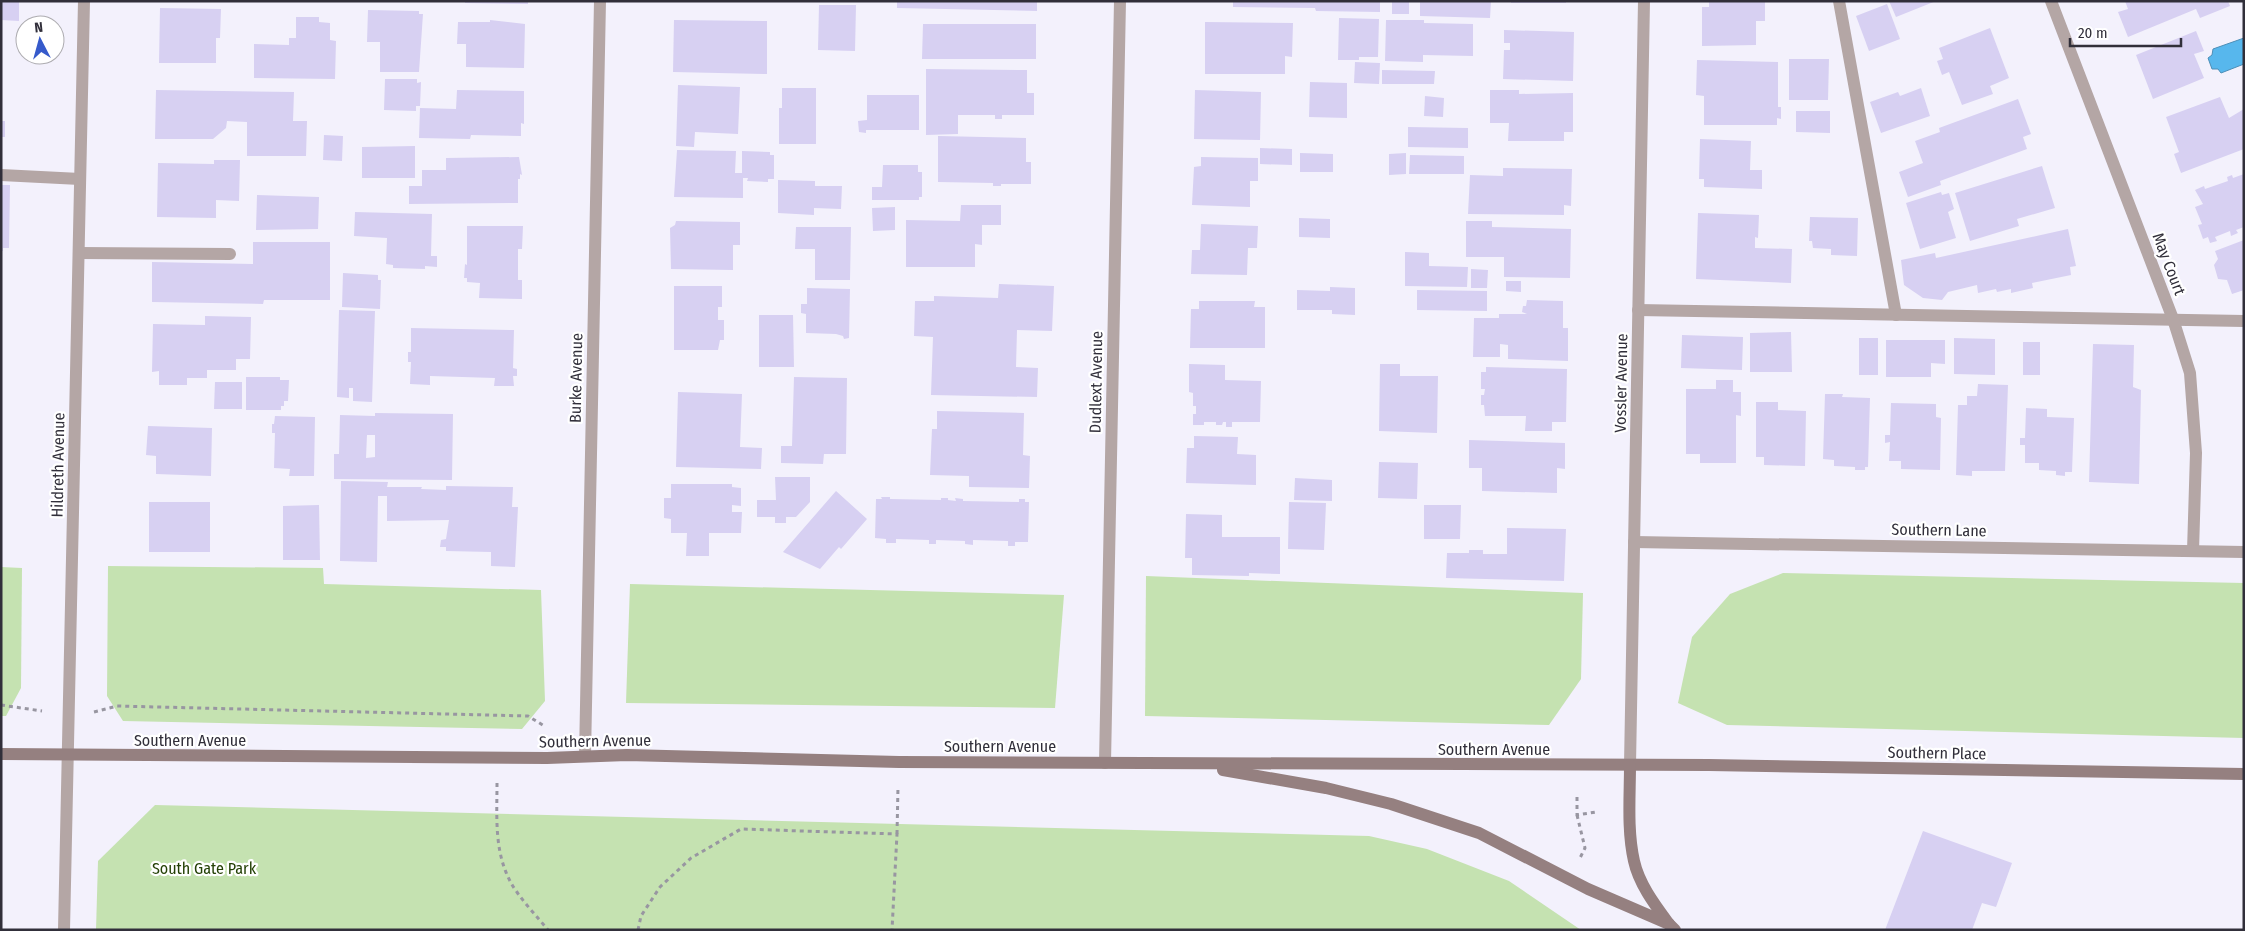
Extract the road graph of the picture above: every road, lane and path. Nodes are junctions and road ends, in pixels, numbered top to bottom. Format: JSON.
{"nodes":[{"id":1,"x":84,"y":1,"type":"edge"},
{"id":2,"x":600,"y":1,"type":"edge"},
{"id":3,"x":1120,"y":1,"type":"edge"},
{"id":4,"x":1644,"y":1,"type":"edge"},
{"id":5,"x":1839,"y":1,"type":"edge"},
{"id":6,"x":2051,"y":1,"type":"edge"},
{"id":7,"x":1,"y":174,"type":"edge"},
{"id":8,"x":80,"y":179,"type":"junction"},
{"id":9,"x":79,"y":253,"type":"junction"},
{"id":10,"x":230,"y":254,"type":"dead end"},
{"id":11,"x":1638,"y":310,"type":"junction"},
{"id":12,"x":1896,"y":315,"type":"junction"},
{"id":13,"x":2173,"y":319,"type":"junction"},
{"id":14,"x":2244,"y":321,"type":"edge"},
{"id":15,"x":1634,"y":542,"type":"junction"},
{"id":16,"x":2193,"y":551,"type":"junction"},
{"id":17,"x":2244,"y":552,"type":"edge"},
{"id":18,"x":1,"y":705,"type":"edge"},
{"id":19,"x":36,"y":711,"type":"dead end"},
{"id":20,"x":96,"y":712,"type":"dead end"},
{"id":21,"x":546,"y":727,"type":"dead end"},
{"id":22,"x":1,"y":754,"type":"edge"},
{"id":23,"x":67,"y":755,"type":"junction"},
{"id":24,"x":585,"y":756,"type":"junction"},
{"id":25,"x":497,"y":757,"type":"junction"},
{"id":26,"x":899,"y":762,"type":"junction"},
{"id":27,"x":1105,"y":763,"type":"junction"},
{"id":28,"x":1188,"y":764,"type":"junction"},
{"id":29,"x":1630,"y":765,"type":"junction"},
{"id":30,"x":2244,"y":774,"type":"edge"},
{"id":31,"x":1577,"y":797,"type":"dead end"},
{"id":32,"x":1596,"y":812,"type":"dead end"},
{"id":33,"x":1577,"y":815,"type":"junction"},
{"id":34,"x":897,"y":834,"type":"junction"},
{"id":35,"x":1579,"y":861,"type":"dead end"},
{"id":36,"x":1672,"y":927,"type":"edge"},
{"id":37,"x":64,"y":930,"type":"edge"},
{"id":38,"x":548,"y":930,"type":"edge"},
{"id":39,"x":638,"y":930,"type":"edge"},
{"id":40,"x":892,"y":930,"type":"edge"}],
"edges":[{"from":1,"to":8,"type":"street","name":"Hildreth Avenue"},
{"from":2,"to":24,"type":"street","name":"Burke Avenue"},
{"from":3,"to":27,"type":"street","name":"Dudlext Avenue"},
{"from":4,"to":11,"type":"street","name":"Vossler Avenue"},
{"from":5,"to":12,"type":"street"},
{"from":6,"to":13,"type":"street","name":"May Court"},
{"from":7,"to":8,"type":"street"},
{"from":8,"to":9,"type":"street","name":"Hildreth Avenue"},
{"from":9,"to":10,"type":"street"},
{"from":9,"to":23,"type":"street","name":"Hildreth Avenue"},
{"from":11,"to":12,"type":"street"},
{"from":11,"to":15,"type":"street","name":"Vossler Avenue"},
{"from":12,"to":13,"type":"street"},
{"from":13,"to":14,"type":"street"},
{"from":13,"to":16,"type":"street","name":"May Court"},
{"from":15,"to":16,"type":"street","name":"Southern Lane"},
{"from":15,"to":29,"type":"street","name":"Vossler Avenue"},
{"from":16,"to":17,"type":"street","name":"Southern Lane"},
{"from":18,"to":19,"type":"path"},
{"from":20,"to":21,"type":"path"},
{"from":22,"to":23,"type":"street","name":"Southern Avenue"},
{"from":23,"to":25,"type":"street","name":"Southern Avenue"},
{"from":23,"to":37,"type":"street","name":"Hildreth Avenue"},
{"from":24,"to":25,"type":"street","name":"Southern Avenue"},
{"from":24,"to":26,"type":"street","name":"Southern Avenue"},
{"from":25,"to":38,"type":"path"},
{"from":26,"to":27,"type":"street","name":"Southern Avenue"},
{"from":26,"to":34,"type":"path"},
{"from":27,"to":28,"type":"street","name":"Southern Avenue"},
{"from":28,"to":29,"type":"street","name":"Southern Avenue"},
{"from":28,"to":36,"type":"street","name":"Southern Avenue"},
{"from":29,"to":30,"type":"street","name":"Southern Place"},
{"from":29,"to":36,"type":"street","name":"Southern Avenue"},
{"from":31,"to":33,"type":"path"},
{"from":32,"to":33,"type":"path"},
{"from":33,"to":35,"type":"path"},
{"from":34,"to":39,"type":"path"},
{"from":34,"to":40,"type":"path"}]}
